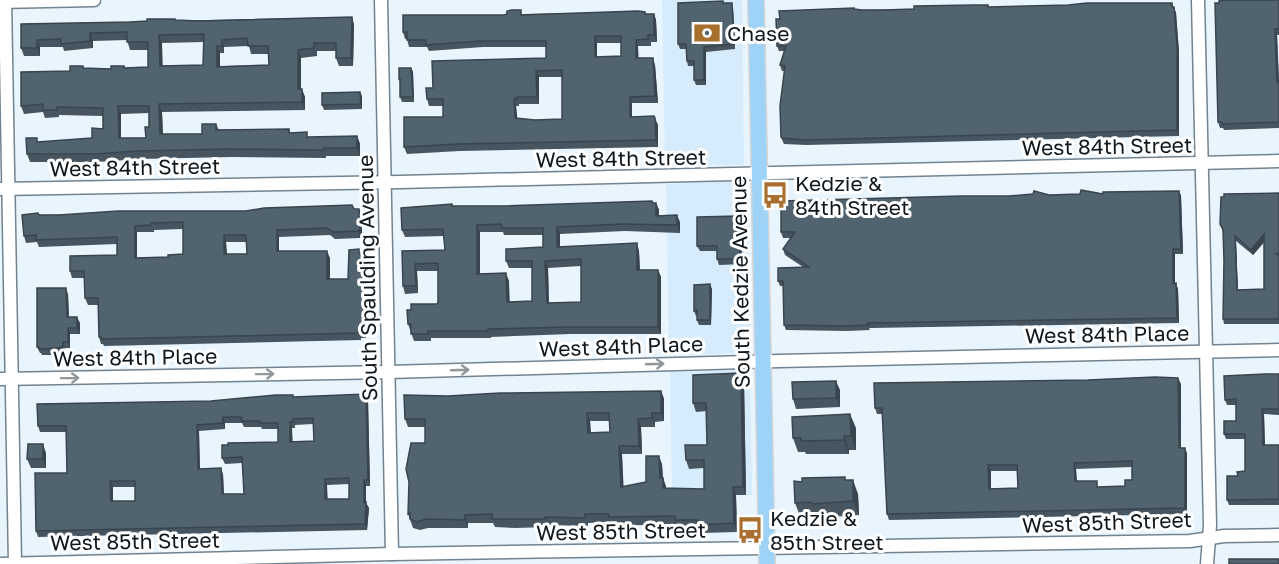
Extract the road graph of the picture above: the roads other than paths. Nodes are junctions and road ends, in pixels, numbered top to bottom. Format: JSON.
{"nodes":[{"id":1,"x":94,"y":0,"type":"edge"},
{"id":2,"x":381,"y":0,"type":"edge"},
{"id":3,"x":756,"y":0,"type":"edge"},
{"id":4,"x":1198,"y":0,"type":"edge"},
{"id":5,"x":3,"y":1,"type":"edge"},
{"id":6,"x":1279,"y":161,"type":"edge"},
{"id":7,"x":1202,"y":163,"type":"junction"},
{"id":8,"x":759,"y":174,"type":"junction"},
{"id":9,"x":385,"y":182,"type":"junction"},
{"id":10,"x":4,"y":189,"type":"edge"},
{"id":11,"x":1279,"y":350,"type":"edge"},
{"id":12,"x":1206,"y":351,"type":"junction"},
{"id":13,"x":763,"y":361,"type":"junction"},
{"id":14,"x":389,"y":372,"type":"junction"},
{"id":15,"x":6,"y":379,"type":"edge"},
{"id":16,"x":1279,"y":535,"type":"edge"},
{"id":17,"x":1209,"y":538,"type":"junction"},
{"id":18,"x":767,"y":548,"type":"junction"},
{"id":19,"x":393,"y":554,"type":"junction"},
{"id":20,"x":0,"y":564,"type":"edge"},
{"id":21,"x":15,"y":564,"type":"edge"},
{"id":22,"x":767,"y":564,"type":"edge"},
{"id":23,"x":1207,"y":564,"type":"edge"}],
"edges":[{"from":1,"to":5,"type":"street"},
{"from":2,"to":9,"type":"street","name":"South Spaulding Avenue"},
{"from":3,"to":8,"type":"main road","name":"South Kedzie Avenue"},
{"from":4,"to":7,"type":"street"},
{"from":5,"to":10,"type":"street"},
{"from":6,"to":7,"type":"street","name":"West 84th Street"},
{"from":7,"to":8,"type":"street","name":"West 84th Street"},
{"from":7,"to":12,"type":"street"},
{"from":8,"to":9,"type":"street","name":"West 84th Street"},
{"from":8,"to":13,"type":"main road","name":"South Kedzie Avenue"},
{"from":9,"to":10,"type":"street","name":"West 84th Street"},
{"from":9,"to":14,"type":"street","name":"South Spaulding Avenue"},
{"from":10,"to":15,"type":"street"},
{"from":11,"to":12,"type":"street","name":"West 84th Place"},
{"from":12,"to":13,"type":"street","name":"West 84th Place"},
{"from":12,"to":17,"type":"street"},
{"from":14,"to":13,"type":"street","name":"West 84th Place","one_way":true},
{"from":13,"to":18,"type":"main road","name":"South Kedzie Avenue"},
{"from":15,"to":14,"type":"street","name":"West 84th Place","one_way":true},
{"from":14,"to":19,"type":"street","name":"South Spaulding Avenue"},
{"from":15,"to":21,"type":"street"},
{"from":16,"to":17,"type":"street","name":"West 85th Street"},
{"from":17,"to":18,"type":"street","name":"West 85th Street"},
{"from":17,"to":23,"type":"street"},
{"from":18,"to":19,"type":"street","name":"West 85th Street"},
{"from":18,"to":22,"type":"main road","name":"South Kedzie Avenue"},
{"from":19,"to":21,"type":"street","name":"West 85th Street"},
{"from":20,"to":21,"type":"street","name":"West 85th Street"}]}
